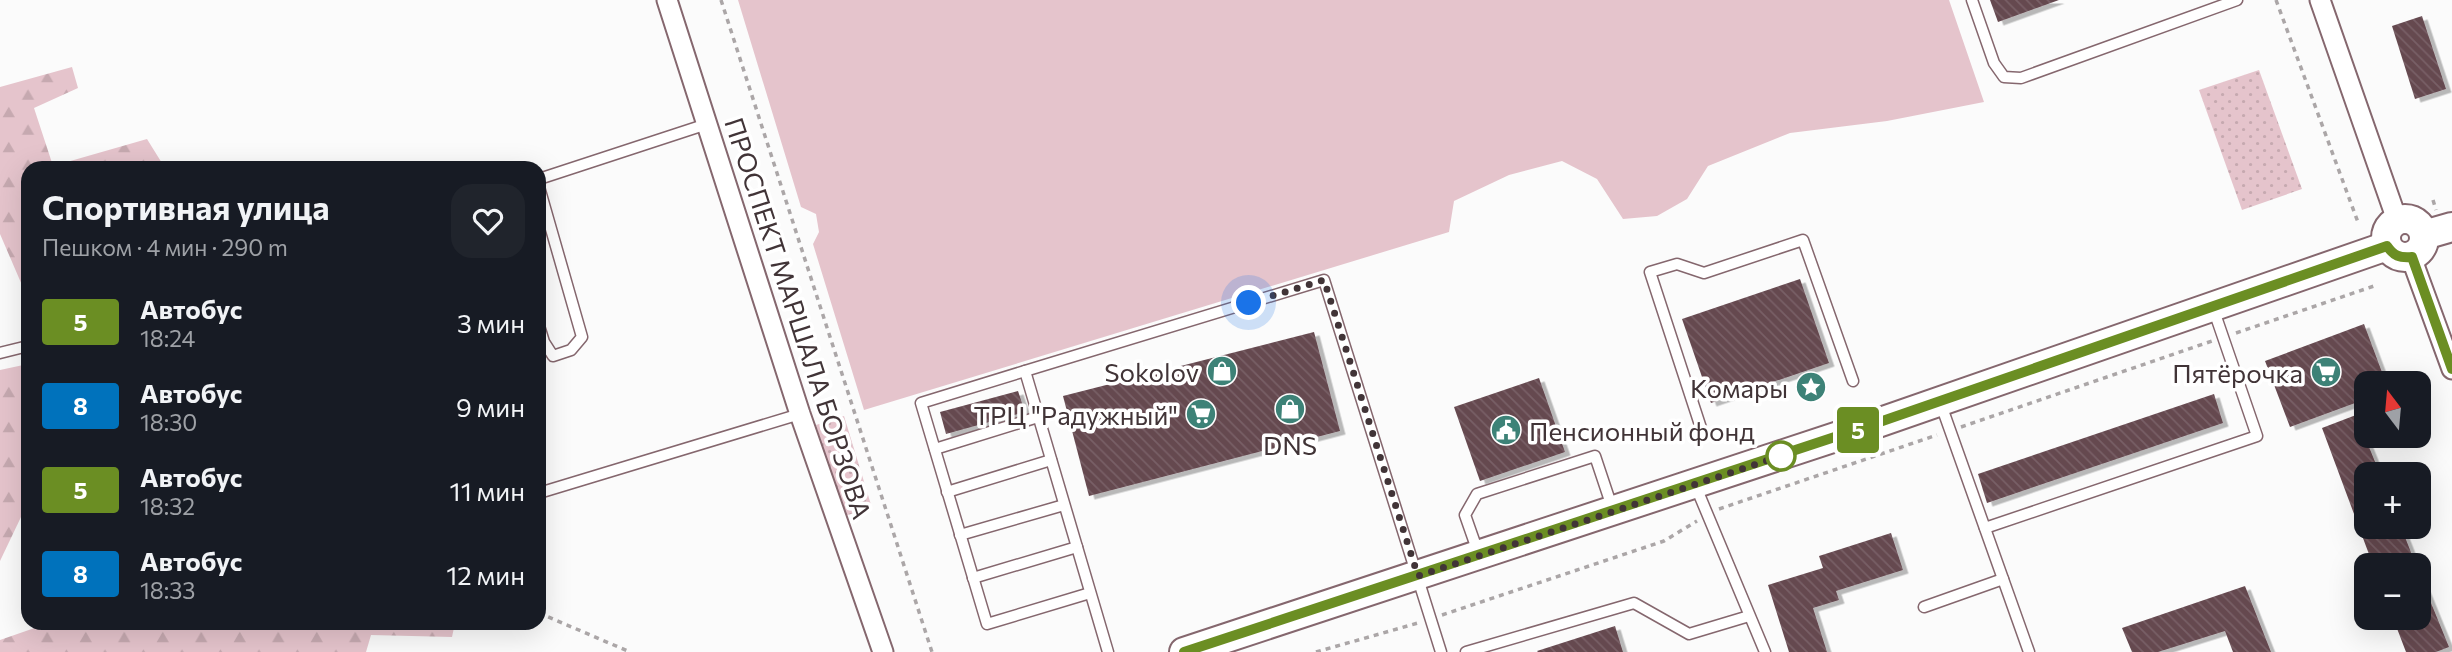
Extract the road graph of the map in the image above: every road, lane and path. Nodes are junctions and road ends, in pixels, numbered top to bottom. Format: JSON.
{"nodes":[{"id":1,"x":667,"y":0,"type":"edge"},
{"id":2,"x":721,"y":0,"type":"edge"},
{"id":3,"x":1972,"y":0,"type":"edge"},
{"id":4,"x":2237,"y":0,"type":"edge"},
{"id":5,"x":2276,"y":0,"type":"edge"},
{"id":6,"x":2320,"y":0,"type":"edge"},
{"id":7,"x":707,"y":124,"type":"junction"},
{"id":8,"x":546,"y":177,"type":"edge"},
{"id":9,"x":546,"y":211,"type":"edge"},
{"id":10,"x":2397,"y":220,"type":"joint"},
{"id":11,"x":2359,"y":225,"type":"dead end"},
{"id":12,"x":2452,"y":227,"type":"edge"},
{"id":13,"x":2408,"y":246,"type":"junction"},
{"id":14,"x":2377,"y":285,"type":"dead end"},
{"id":15,"x":2213,"y":307,"type":"junction"},
{"id":16,"x":2223,"y":338,"type":"junction"},
{"id":17,"x":546,"y":346,"type":"edge"},
{"id":18,"x":21,"y":348,"type":"edge"},
{"id":19,"x":0,"y":353,"type":"edge"},
{"id":20,"x":2452,"y":369,"type":"edge"},
{"id":21,"x":1025,"y":371,"type":"junction"},
{"id":22,"x":1853,"y":381,"type":"dead end"},
{"id":23,"x":1940,"y":401,"type":"junction"},
{"id":24,"x":800,"y":414,"type":"junction"},
{"id":25,"x":1038,"y":417,"type":"junction"},
{"id":26,"x":1950,"y":430,"type":"junction"},
{"id":27,"x":1702,"y":431,"type":"dead end"},
{"id":28,"x":935,"y":449,"type":"junction"},
{"id":29,"x":1051,"y":460,"type":"junction"},
{"id":30,"x":1694,"y":483,"type":"junction"},
{"id":31,"x":546,"y":491,"type":"edge"},
{"id":32,"x":947,"y":492,"type":"junction"},
{"id":33,"x":1064,"y":505,"type":"junction"},
{"id":34,"x":1614,"y":511,"type":"junction"},
{"id":35,"x":1706,"y":516,"type":"junction"},
{"id":36,"x":1985,"y":528,"type":"junction"},
{"id":37,"x":960,"y":535,"type":"junction"},
{"id":38,"x":1077,"y":547,"type":"junction"},
{"id":39,"x":1479,"y":556,"type":"junction"},
{"id":40,"x":1418,"y":576,"type":"junction"},
{"id":41,"x":973,"y":578,"type":"junction"},
{"id":42,"x":2003,"y":579,"type":"junction"},
{"id":43,"x":1090,"y":593,"type":"junction"},
{"id":44,"x":1924,"y":607,"type":"dead end"},
{"id":45,"x":546,"y":616,"type":"edge"},
{"id":46,"x":1749,"y":616,"type":"junction"},
{"id":47,"x":1431,"y":619,"type":"junction"},
{"id":48,"x":1438,"y":651,"type":"edge"},
{"id":49,"x":630,"y":652,"type":"edge"},
{"id":50,"x":883,"y":652,"type":"edge"},
{"id":51,"x":932,"y":652,"type":"edge"},
{"id":52,"x":1108,"y":652,"type":"edge"},
{"id":53,"x":1184,"y":652,"type":"edge"},
{"id":54,"x":1316,"y":652,"type":"edge"},
{"id":55,"x":1466,"y":652,"type":"edge"},
{"id":56,"x":1765,"y":652,"type":"edge"},
{"id":57,"x":2029,"y":652,"type":"edge"}],
"edges":[{"from":1,"to":7,"type":"street","name":"ПРОСПЕКТ МАРШАЛА БОРЗОВА"},
{"from":2,"to":51,"type":"path"},
{"from":3,"to":4,"type":"lane"},
{"from":5,"to":11,"type":"path"},
{"from":6,"to":10,"type":"street"},
{"from":7,"to":8,"type":"lane"},
{"from":7,"to":24,"type":"street","name":"ПРОСПЕКТ МАРШАЛА БОРЗОВА"},
{"from":9,"to":17,"type":"lane"},
{"from":10,"to":13,"type":"street"},
{"from":12,"to":13,"type":"street"},
{"from":13,"to":15,"type":"street"},
{"from":13,"to":20,"type":"street"},
{"from":14,"to":16,"type":"path"},
{"from":15,"to":16,"type":"lane"},
{"from":15,"to":23,"type":"street"},
{"from":16,"to":26,"type":"path"},
{"from":16,"to":36,"type":"lane"},
{"from":18,"to":19,"type":"lane"},
{"from":21,"to":25,"type":"lane"},
{"from":21,"to":28,"type":"lane"},
{"from":21,"to":40,"type":"lane"},
{"from":22,"to":27,"type":"lane"},
{"from":23,"to":26,"type":"lane"},
{"from":23,"to":30,"type":"street"},
{"from":24,"to":31,"type":"lane"},
{"from":24,"to":50,"type":"street","name":"ПРОСПЕКТ МАРШАЛА БОРЗОВА"},
{"from":25,"to":28,"type":"lane"},
{"from":25,"to":29,"type":"lane"},
{"from":26,"to":35,"type":"path"},
{"from":26,"to":36,"type":"lane"},
{"from":28,"to":32,"type":"lane"},
{"from":29,"to":32,"type":"lane"},
{"from":29,"to":33,"type":"lane"},
{"from":30,"to":34,"type":"street"},
{"from":30,"to":35,"type":"lane"},
{"from":32,"to":37,"type":"lane"},
{"from":33,"to":37,"type":"lane"},
{"from":33,"to":38,"type":"lane"},
{"from":34,"to":39,"type":"street"},
{"from":34,"to":39,"type":"lane"},
{"from":35,"to":46,"type":"lane"},
{"from":35,"to":47,"type":"path"},
{"from":36,"to":42,"type":"lane"},
{"from":37,"to":41,"type":"lane"},
{"from":38,"to":41,"type":"lane"},
{"from":38,"to":43,"type":"lane"},
{"from":39,"to":40,"type":"street"},
{"from":40,"to":47,"type":"lane"},
{"from":40,"to":53,"type":"street"},
{"from":41,"to":43,"type":"lane"},
{"from":42,"to":44,"type":"lane"},
{"from":42,"to":57,"type":"lane"},
{"from":43,"to":52,"type":"lane"},
{"from":45,"to":49,"type":"path"},
{"from":46,"to":55,"type":"lane"},
{"from":46,"to":56,"type":"lane"},
{"from":47,"to":48,"type":"lane"},
{"from":47,"to":54,"type":"path"}]}
